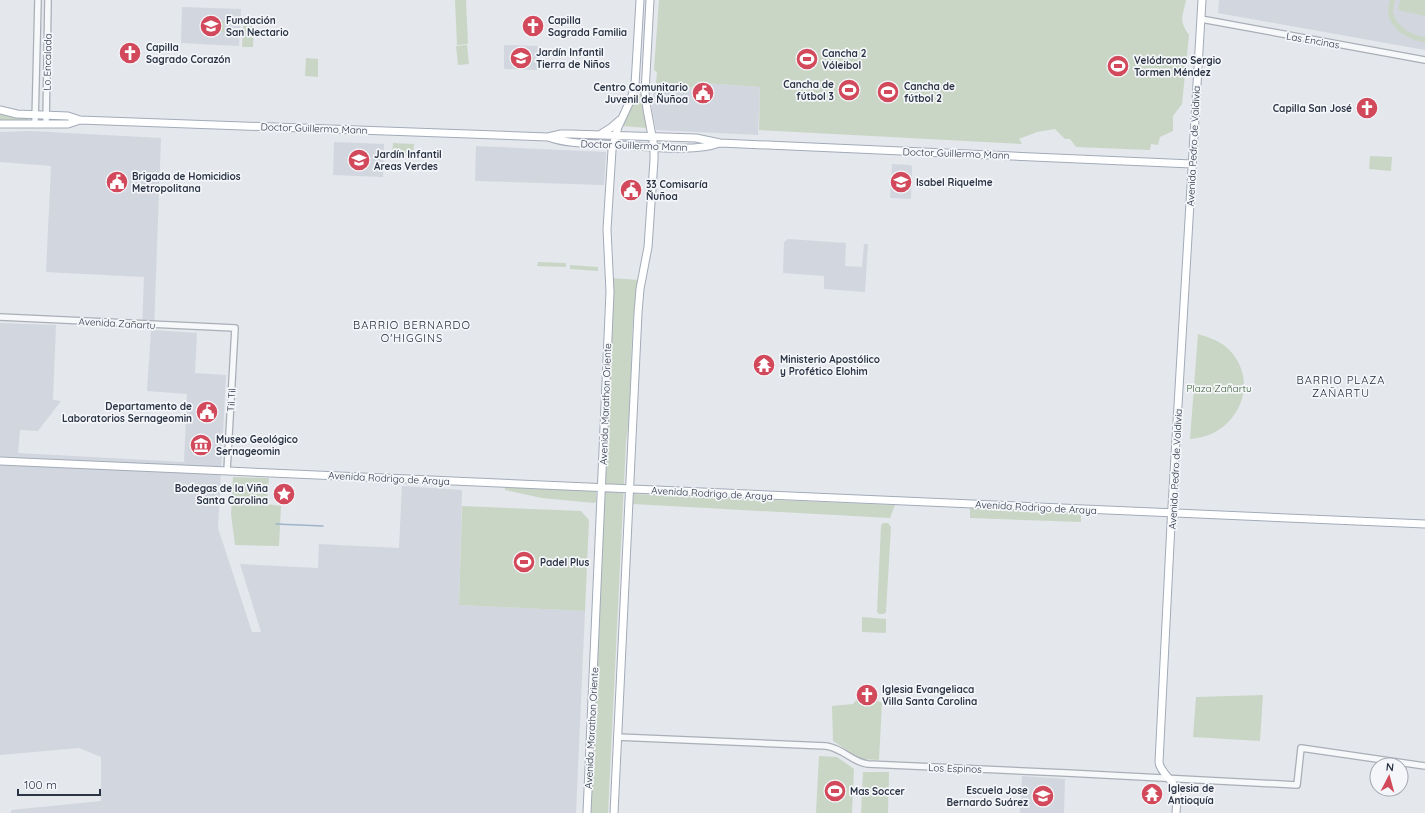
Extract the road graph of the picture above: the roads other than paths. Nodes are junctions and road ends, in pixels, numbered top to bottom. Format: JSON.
{"nodes":[{"id":1,"x":38,"y":0,"type":"edge"},
{"id":2,"x":48,"y":0,"type":"edge"},
{"id":3,"x":640,"y":0,"type":"edge"},
{"id":4,"x":650,"y":0,"type":"edge"},
{"id":5,"x":1202,"y":0,"type":"edge"},
{"id":6,"x":1200,"y":20,"type":"junction"},
{"id":7,"x":1425,"y":60,"type":"edge"},
{"id":8,"x":0,"y":110,"type":"edge"},
{"id":9,"x":35,"y":115,"type":"junction"},
{"id":10,"x":46,"y":115,"type":"junction"},
{"id":11,"x":623,"y":117,"type":"junction"},
{"id":12,"x":80,"y":120,"type":"junction"},
{"id":13,"x":35,"y":123,"type":"junction"},
{"id":14,"x":0,"y":124,"type":"edge"},
{"id":15,"x":46,"y":124,"type":"junction"},
{"id":16,"x":598,"y":135,"type":"junction"},
{"id":17,"x":616,"y":135,"type":"junction"},
{"id":18,"x":652,"y":136,"type":"junction"},
{"id":19,"x":548,"y":137,"type":"junction"},
{"id":20,"x":720,"y":143,"type":"junction"},
{"id":21,"x":613,"y":144,"type":"junction"},
{"id":22,"x":632,"y":145,"type":"junction"},
{"id":23,"x":654,"y":147,"type":"junction"},
{"id":24,"x":1192,"y":164,"type":"junction"},
{"id":25,"x":0,"y":317,"type":"edge"},
{"id":26,"x":235,"y":328,"type":"joint"},
{"id":27,"x":0,"y":461,"type":"edge"},
{"id":28,"x":227,"y":471,"type":"junction"},
{"id":29,"x":602,"y":488,"type":"junction"},
{"id":30,"x":629,"y":489,"type":"junction"},
{"id":31,"x":1172,"y":513,"type":"junction"},
{"id":32,"x":1425,"y":524,"type":"edge"},
{"id":33,"x":617,"y":737,"type":"junction"},
{"id":34,"x":1425,"y":766,"type":"edge"},
{"id":35,"x":1169,"y":778,"type":"junction"},
{"id":36,"x":587,"y":813,"type":"edge"},
{"id":37,"x":614,"y":813,"type":"edge"},
{"id":38,"x":1176,"y":813,"type":"edge"}],
"edges":[{"from":1,"to":9,"type":"street","name":"Lo Encalada"},
{"from":2,"to":10,"type":"street","name":"Lo Encalada"},
{"from":3,"to":11,"type":"main road","name":"Avenida Marathon Oriente"},
{"from":4,"to":18,"type":"main road"},
{"from":5,"to":6,"type":"main road","name":"Avenida Pedro de Valdivia"},
{"from":6,"to":7,"type":"street","name":"Las Encinas"},
{"from":6,"to":24,"type":"main road","name":"Avenida Pedro de Valdivia"},
{"from":8,"to":9,"type":"main road","name":"Doctor Guillermo Mann"},
{"from":9,"to":10,"type":"main road","name":"Doctor Guillermo Mann"},
{"from":9,"to":13,"type":"street","name":"Lo Encalada"},
{"from":10,"to":12,"type":"main road","name":"Doctor Guillermo Mann"},
{"from":10,"to":15,"type":"street","name":"Lo Encalada"},
{"from":11,"to":16,"type":"main road"},
{"from":11,"to":17,"type":"main road","name":"Avenida Marathon Oriente"},
{"from":12,"to":15,"type":"main road","name":"Doctor Guillermo Mann"},
{"from":12,"to":19,"type":"main road","name":"Doctor Guillermo Mann"},
{"from":13,"to":14,"type":"main road","name":"Doctor Guillermo Mann"},
{"from":13,"to":15,"type":"main road","name":"Doctor Guillermo Mann"},
{"from":16,"to":17,"type":"main road","name":"Doctor Guillermo Mann"},
{"from":16,"to":19,"type":"main road","name":"Doctor Guillermo Mann"},
{"from":17,"to":18,"type":"main road","name":"Doctor Guillermo Mann"},
{"from":17,"to":21,"type":"main road","name":"Avenida Marathon Oriente"},
{"from":18,"to":20,"type":"main road","name":"Doctor Guillermo Mann"},
{"from":18,"to":22,"type":"main road"},
{"from":18,"to":23,"type":"main road"},
{"from":19,"to":21,"type":"main road","name":"Doctor Guillermo Mann"},
{"from":20,"to":23,"type":"main road","name":"Doctor Guillermo Mann"},
{"from":20,"to":24,"type":"main road","name":"Doctor Guillermo Mann"},
{"from":21,"to":22,"type":"main road","name":"Doctor Guillermo Mann"},
{"from":21,"to":29,"type":"main road","name":"Avenida Marathon Oriente"},
{"from":22,"to":23,"type":"main road","name":"Doctor Guillermo Mann"},
{"from":23,"to":30,"type":"main road"},
{"from":24,"to":31,"type":"main road","name":"Avenida Pedro de Valdivia"},
{"from":25,"to":26,"type":"street","name":"Avenida Zañartu"},
{"from":26,"to":28,"type":"street","name":"Til Til"},
{"from":27,"to":28,"type":"main road","name":"Avenida Rodrigo de Araya"},
{"from":28,"to":29,"type":"main road","name":"Avenida Rodrigo de Araya"},
{"from":29,"to":30,"type":"main road","name":"Avenida Rodrigo de Araya"},
{"from":29,"to":36,"type":"main road","name":"Avenida Marathon Oriente"},
{"from":30,"to":31,"type":"main road","name":"Avenida Rodrigo de Araya"},
{"from":30,"to":33,"type":"main road"},
{"from":31,"to":32,"type":"main road","name":"Avenida Rodrigo de Araya"},
{"from":31,"to":35,"type":"main road","name":"Avenida Pedro de Valdivia"},
{"from":33,"to":35,"type":"street","name":"Los Espinos"},
{"from":33,"to":37,"type":"main road"},
{"from":34,"to":35,"type":"street","name":"Los Espinos"},
{"from":35,"to":38,"type":"main road","name":"Avenida Pedro de Valdivia"}]}
